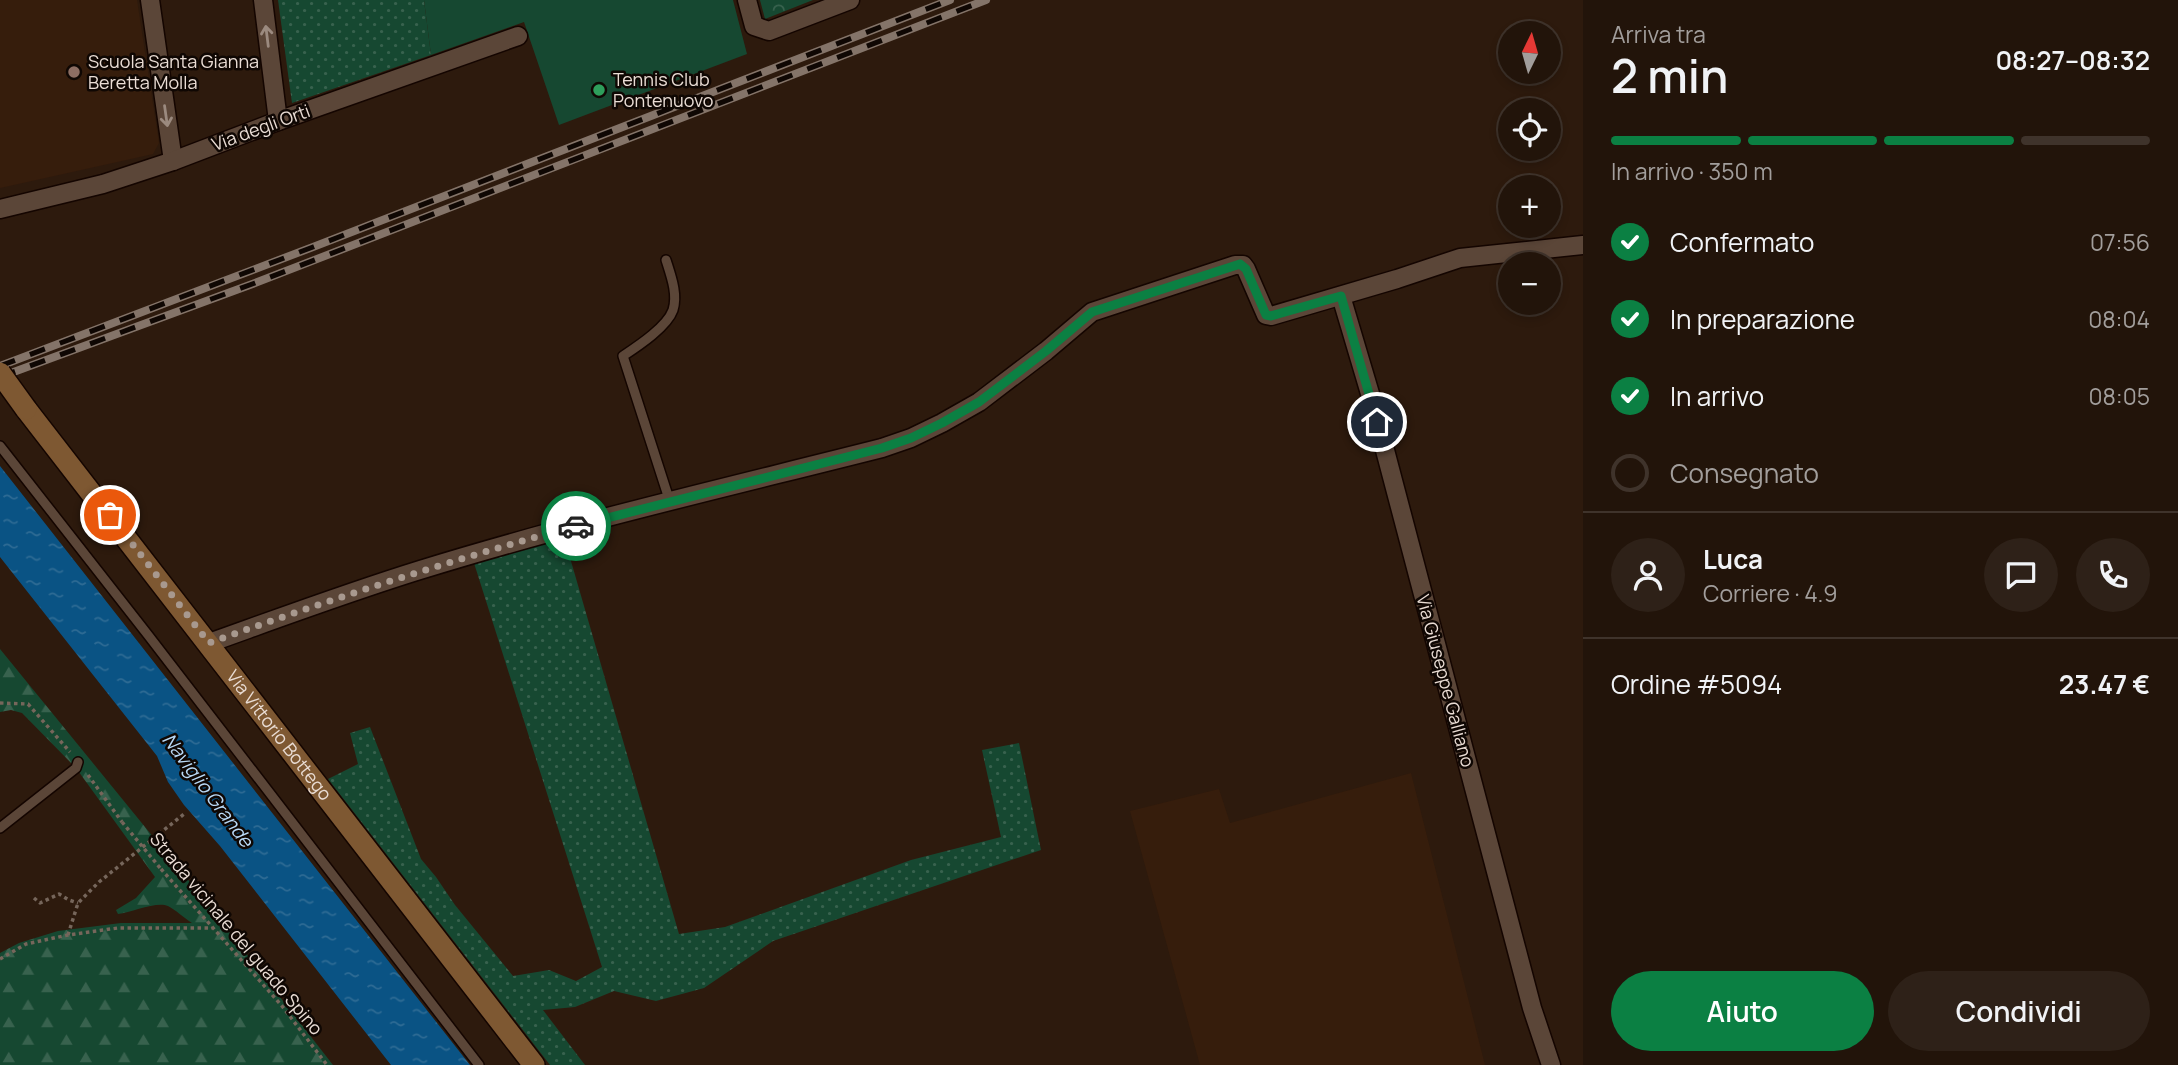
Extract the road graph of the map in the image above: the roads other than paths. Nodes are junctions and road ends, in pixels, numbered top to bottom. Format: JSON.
{"nodes":[{"id":1,"x":150,"y":0,"type":"edge"},
{"id":2,"x":262,"y":0,"type":"edge"},
{"id":3,"x":747,"y":0,"type":"edge"},
{"id":4,"x":850,"y":0,"type":"edge"},
{"id":5,"x":518,"y":36,"type":"dead end"},
{"id":6,"x":278,"y":121,"type":"junction"},
{"id":7,"x":173,"y":161,"type":"junction"},
{"id":8,"x":0,"y":209,"type":"edge"},
{"id":9,"x":1583,"y":245,"type":"edge"},
{"id":10,"x":666,"y":260,"type":"dead end"},
{"id":11,"x":1341,"y":296,"type":"junction"},
{"id":12,"x":0,"y":373,"type":"edge"},
{"id":13,"x":0,"y":446,"type":"edge"},
{"id":14,"x":670,"y":502,"type":"junction"},
{"id":15,"x":209,"y":643,"type":"junction"},
{"id":16,"x":78,"y":762,"type":"dead end"},
{"id":17,"x":0,"y":828,"type":"edge"},
{"id":18,"x":479,"y":1065,"type":"edge"},
{"id":19,"x":534,"y":1065,"type":"edge"},
{"id":20,"x":1551,"y":1065,"type":"edge"}],
"edges":[{"from":1,"to":7,"type":"street","one_way":true},
{"from":6,"to":2,"type":"street","one_way":true},
{"from":3,"to":4,"type":"street"},
{"from":5,"to":6,"type":"street","name":"Via degli Orti"},
{"from":6,"to":7,"type":"street","name":"Via degli Orti"},
{"from":7,"to":8,"type":"street","name":"Via degli Orti"},
{"from":9,"to":11,"type":"street"},
{"from":10,"to":14,"type":"lane"},
{"from":11,"to":14,"type":"street"},
{"from":11,"to":20,"type":"street","name":"Via Giuseppe Galliano"},
{"from":12,"to":15,"type":"street","name":"Via Vittorio Bottego","bridge":true},
{"from":13,"to":18,"type":"lane"},
{"from":14,"to":15,"type":"street"},
{"from":15,"to":19,"type":"street","name":"Via Vittorio Bottego"},
{"from":16,"to":17,"type":"lane"}]}
